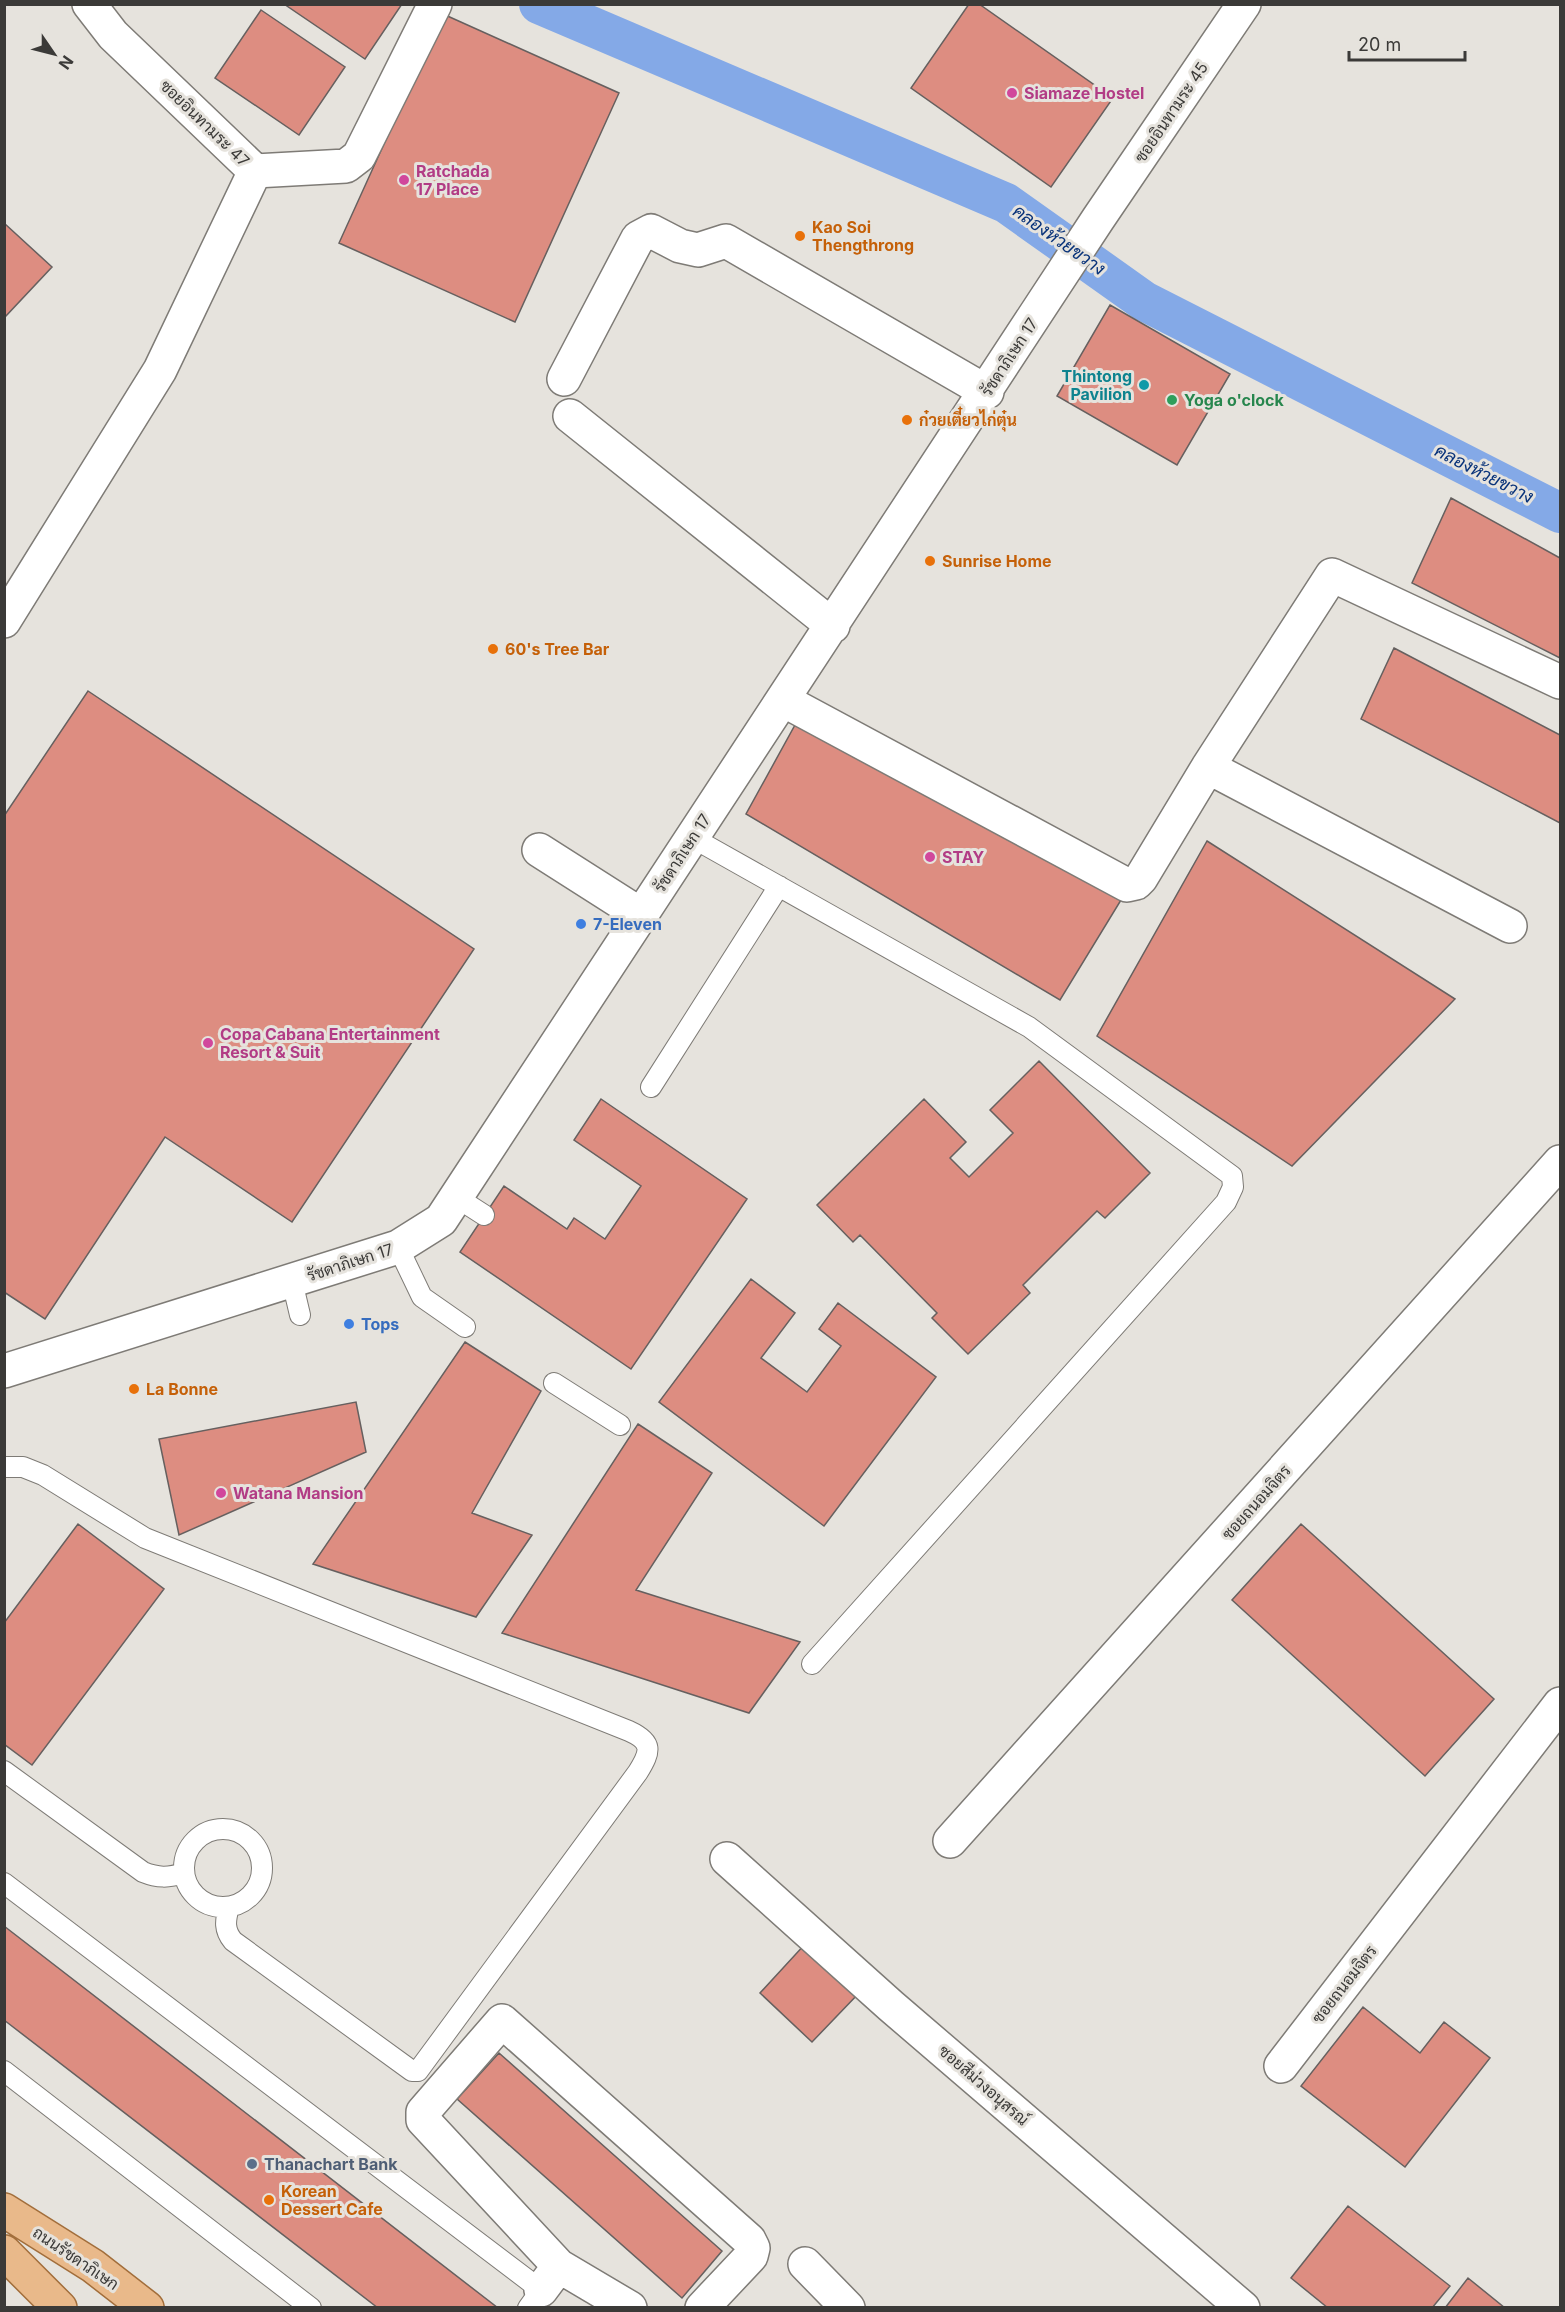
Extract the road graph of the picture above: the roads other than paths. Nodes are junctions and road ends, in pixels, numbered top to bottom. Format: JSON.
{"nodes":[{"id":1,"x":89,"y":4,"type":"edge"},
{"id":2,"x":1244,"y":4,"type":"edge"},
{"id":3,"x":435,"y":5,"type":"edge"},
{"id":4,"x":255,"y":171,"type":"junction"},
{"id":5,"x":1098,"y":219,"type":"joint"},
{"id":6,"x":564,"y":380,"type":"dead end"},
{"id":7,"x":987,"y":392,"type":"junction"},
{"id":8,"x":570,"y":416,"type":"dead end"},
{"id":9,"x":4,"y":621,"type":"edge"},
{"id":10,"x":833,"y":626,"type":"junction"},
{"id":11,"x":1560,"y":682,"type":"edge"},
{"id":12,"x":783,"y":700,"type":"junction"},
{"id":13,"x":1208,"y":767,"type":"junction"},
{"id":14,"x":693,"y":838,"type":"junction"},
{"id":15,"x":539,"y":850,"type":"dead end"},
{"id":16,"x":780,"y":886,"type":"junction"},
{"id":17,"x":641,"y":915,"type":"junction"},
{"id":18,"x":1510,"y":926,"type":"dead end"},
{"id":19,"x":651,"y":1087,"type":"dead end"},
{"id":20,"x":1560,"y":1162,"type":"edge"},
{"id":21,"x":456,"y":1197,"type":"junction"},
{"id":22,"x":484,"y":1215,"type":"dead end"},
{"id":23,"x":398,"y":1247,"type":"junction"},
{"id":24,"x":292,"y":1281,"type":"junction"},
{"id":25,"x":300,"y":1315,"type":"dead end"},
{"id":26,"x":465,"y":1327,"type":"dead end"},
{"id":27,"x":4,"y":1371,"type":"edge"},
{"id":28,"x":554,"y":1383,"type":"dead end"},
{"id":29,"x":620,"y":1425,"type":"dead end"},
{"id":30,"x":4,"y":1467,"type":"edge"},
{"id":31,"x":812,"y":1664,"type":"dead end"},
{"id":32,"x":1560,"y":1704,"type":"edge"},
{"id":33,"x":4,"y":1771,"type":"edge"},
{"id":34,"x":950,"y":1841,"type":"dead end"},
{"id":35,"x":727,"y":1859,"type":"dead end"},
{"id":36,"x":184,"y":1873,"type":"junction"},
{"id":37,"x":4,"y":1883,"type":"edge"},
{"id":38,"x":228,"y":1907,"type":"junction"},
{"id":39,"x":1281,"y":2066,"type":"dead end"},
{"id":40,"x":4,"y":2071,"type":"edge"},
{"id":41,"x":4,"y":2210,"type":"edge"},
{"id":42,"x":4,"y":2252,"type":"edge"},
{"id":43,"x":805,"y":2264,"type":"dead end"},
{"id":44,"x":543,"y":2288,"type":"edge"},
{"id":45,"x":60,"y":2307,"type":"edge"},
{"id":46,"x":147,"y":2307,"type":"edge"},
{"id":47,"x":311,"y":2307,"type":"edge"},
{"id":48,"x":630,"y":2307,"type":"edge"},
{"id":49,"x":702,"y":2307,"type":"edge"},
{"id":50,"x":848,"y":2307,"type":"edge"},
{"id":51,"x":1243,"y":2307,"type":"edge"}],
"edges":[{"from":1,"to":4,"type":"street","name":"ซอยอินทามระ 47"},
{"from":2,"to":5,"type":"street","name":"ซอยอินทามระ 45"},
{"from":3,"to":4,"type":"street","name":"ซอยอินทามระ 47"},
{"from":4,"to":9,"type":"street"},
{"from":5,"to":7,"type":"street","name":"รัชดาภิเษก 17"},
{"from":6,"to":7,"type":"street"},
{"from":7,"to":10,"type":"street","name":"รัชดาภิเษก 17"},
{"from":8,"to":10,"type":"street"},
{"from":10,"to":12,"type":"street","name":"รัชดาภิเษก 17"},
{"from":11,"to":13,"type":"street"},
{"from":12,"to":13,"type":"street"},
{"from":12,"to":14,"type":"street","name":"รัชดาภิเษก 17"},
{"from":13,"to":18,"type":"street"},
{"from":14,"to":16,"type":"lane"},
{"from":14,"to":17,"type":"street","name":"รัชดาภิเษก 17"},
{"from":15,"to":17,"type":"street"},
{"from":16,"to":19,"type":"lane"},
{"from":16,"to":31,"type":"lane"},
{"from":17,"to":21,"type":"street","name":"รัชดาภิเษก 17"},
{"from":20,"to":34,"type":"street","name":"ซอยถนอมจิตร"},
{"from":21,"to":22,"type":"lane"},
{"from":21,"to":23,"type":"street","name":"รัชดาภิเษก 17"},
{"from":23,"to":24,"type":"street","name":"รัชดาภิเษก 17"},
{"from":23,"to":26,"type":"lane"},
{"from":24,"to":25,"type":"lane"},
{"from":24,"to":27,"type":"street","name":"รัชดาภิเษก 17"},
{"from":28,"to":29,"type":"lane"},
{"from":30,"to":38,"type":"lane"},
{"from":32,"to":39,"type":"street","name":"ซอยถนอมจิตร"},
{"from":33,"to":36,"type":"lane"},
{"from":35,"to":51,"type":"street","name":"ซอยสีม่วงอนุสรณ์"},
{"from":36,"to":38,"type":"lane"},
{"from":36,"to":38,"type":"lane"},
{"from":37,"to":44,"type":"lane"},
{"from":40,"to":47,"type":"lane"},
{"from":41,"to":46,"type":"main road","name":"ถนนรัชดาภิเษก"},
{"from":42,"to":45,"type":"main road"},
{"from":43,"to":50,"type":"street"},
{"from":44,"to":48,"type":"street"},
{"from":44,"to":49,"type":"street"}]}
